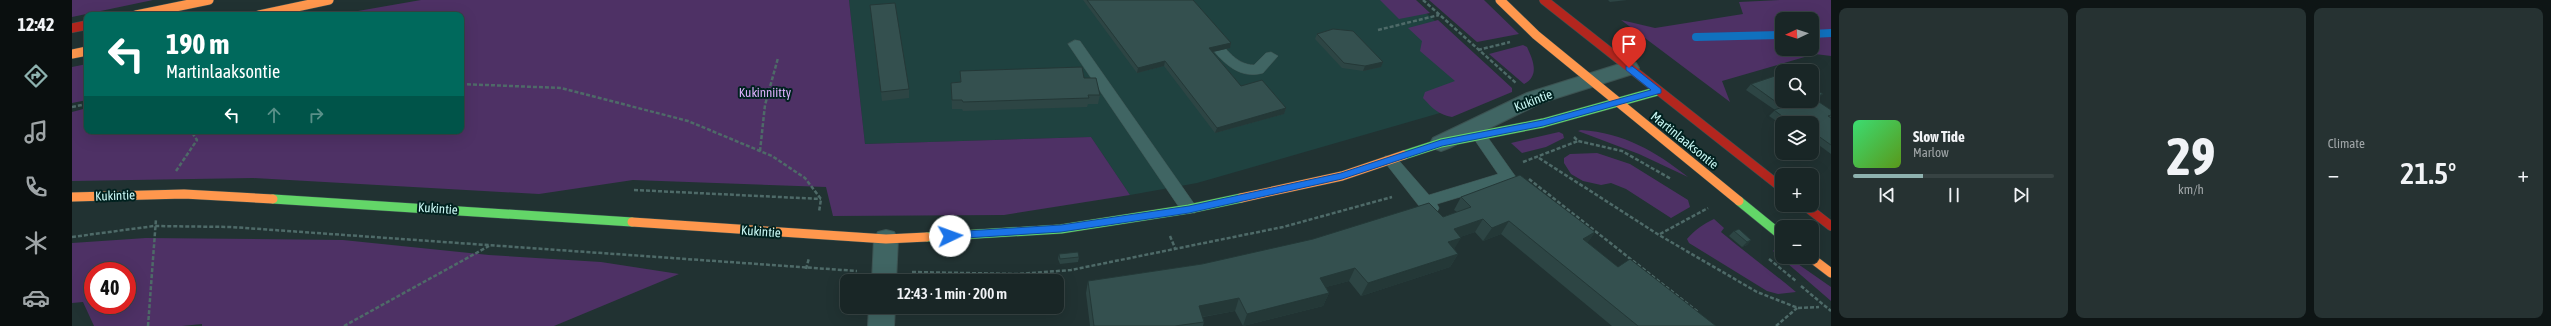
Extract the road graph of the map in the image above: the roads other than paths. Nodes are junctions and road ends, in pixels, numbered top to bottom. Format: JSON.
{"nodes":[{"id":1,"x":209,"y":0,"type":"edge"},
{"id":2,"x":329,"y":0,"type":"edge"},
{"id":3,"x":1500,"y":0,"type":"edge"},
{"id":4,"x":1544,"y":0,"type":"edge"},
{"id":5,"x":151,"y":12,"type":"edge"},
{"id":6,"x":273,"y":12,"type":"edge"},
{"id":7,"x":1197,"y":22,"type":"edge"},
{"id":8,"x":84,"y":26,"type":"edge"},
{"id":9,"x":72,"y":28,"type":"edge"},
{"id":10,"x":1075,"y":44,"type":"dead end"},
{"id":11,"x":84,"y":52,"type":"edge"},
{"id":12,"x":72,"y":54,"type":"edge"},
{"id":13,"x":1271,"y":56,"type":"dead end"},
{"id":14,"x":1629,"y":68,"type":"junction"},
{"id":15,"x":1590,"y":80,"type":"junction"},
{"id":16,"x":1658,"y":91,"type":"junction"},
{"id":17,"x":1618,"y":102,"type":"junction"},
{"id":18,"x":1479,"y":136,"type":"junction"},
{"id":19,"x":1441,"y":143,"type":"junction"},
{"id":20,"x":1390,"y":160,"type":"junction"},
{"id":21,"x":1775,"y":183,"type":"edge"},
{"id":22,"x":72,"y":197,"type":"edge"},
{"id":23,"x":1425,"y":202,"type":"junction"},
{"id":24,"x":1189,"y":209,"type":"junction"},
{"id":25,"x":1813,"y":212,"type":"edge"},
{"id":26,"x":1442,"y":221,"type":"edge"},
{"id":27,"x":1831,"y":226,"type":"edge"},
{"id":28,"x":1775,"y":230,"type":"edge"},
{"id":29,"x":886,"y":239,"type":"junction"},
{"id":30,"x":1819,"y":264,"type":"edge"},
{"id":31,"x":1831,"y":273,"type":"edge"},
{"id":32,"x":884,"y":274,"type":"edge"},
{"id":33,"x":882,"y":314,"type":"edge"},
{"id":34,"x":881,"y":326,"type":"edge"}],
"edges":[{"from":1,"to":5,"type":"main road"},
{"from":2,"to":6,"type":"main road"},
{"from":3,"to":15,"type":"main road","name":"Martinlaaksontie"},
{"from":4,"to":14,"type":"main road","name":"Martinlaaksontie"},
{"from":7,"to":13,"type":"lane"},
{"from":8,"to":9,"type":"main road"},
{"from":10,"to":24,"type":"lane"},
{"from":11,"to":12,"type":"main road"},
{"from":14,"to":15,"type":"street","name":"Kukintie"},
{"from":14,"to":16,"type":"main road","name":"Martinlaaksontie"},
{"from":15,"to":17,"type":"main road","name":"Martinlaaksontie"},
{"from":15,"to":19,"type":"street","name":"Kukintie"},
{"from":16,"to":17,"type":"main road","name":"Kukintie"},
{"from":16,"to":21,"type":"main road","name":"Martinlaaksontie"},
{"from":17,"to":18,"type":"main road","name":"Kukintie"},
{"from":17,"to":28,"type":"main road","name":"Martinlaaksontie"},
{"from":18,"to":19,"type":"main road","name":"Kukintie"},
{"from":18,"to":23,"type":"lane"},
{"from":19,"to":20,"type":"main road","name":"Kukintie"},
{"from":20,"to":23,"type":"lane"},
{"from":20,"to":24,"type":"main road","name":"Kukintie"},
{"from":22,"to":29,"type":"main road","name":"Kukintie"},
{"from":23,"to":26,"type":"lane"},
{"from":24,"to":29,"type":"main road","name":"Kukintie"},
{"from":25,"to":27,"type":"main road"},
{"from":29,"to":32,"type":"street"},
{"from":30,"to":31,"type":"main road"},
{"from":33,"to":34,"type":"street"}]}
